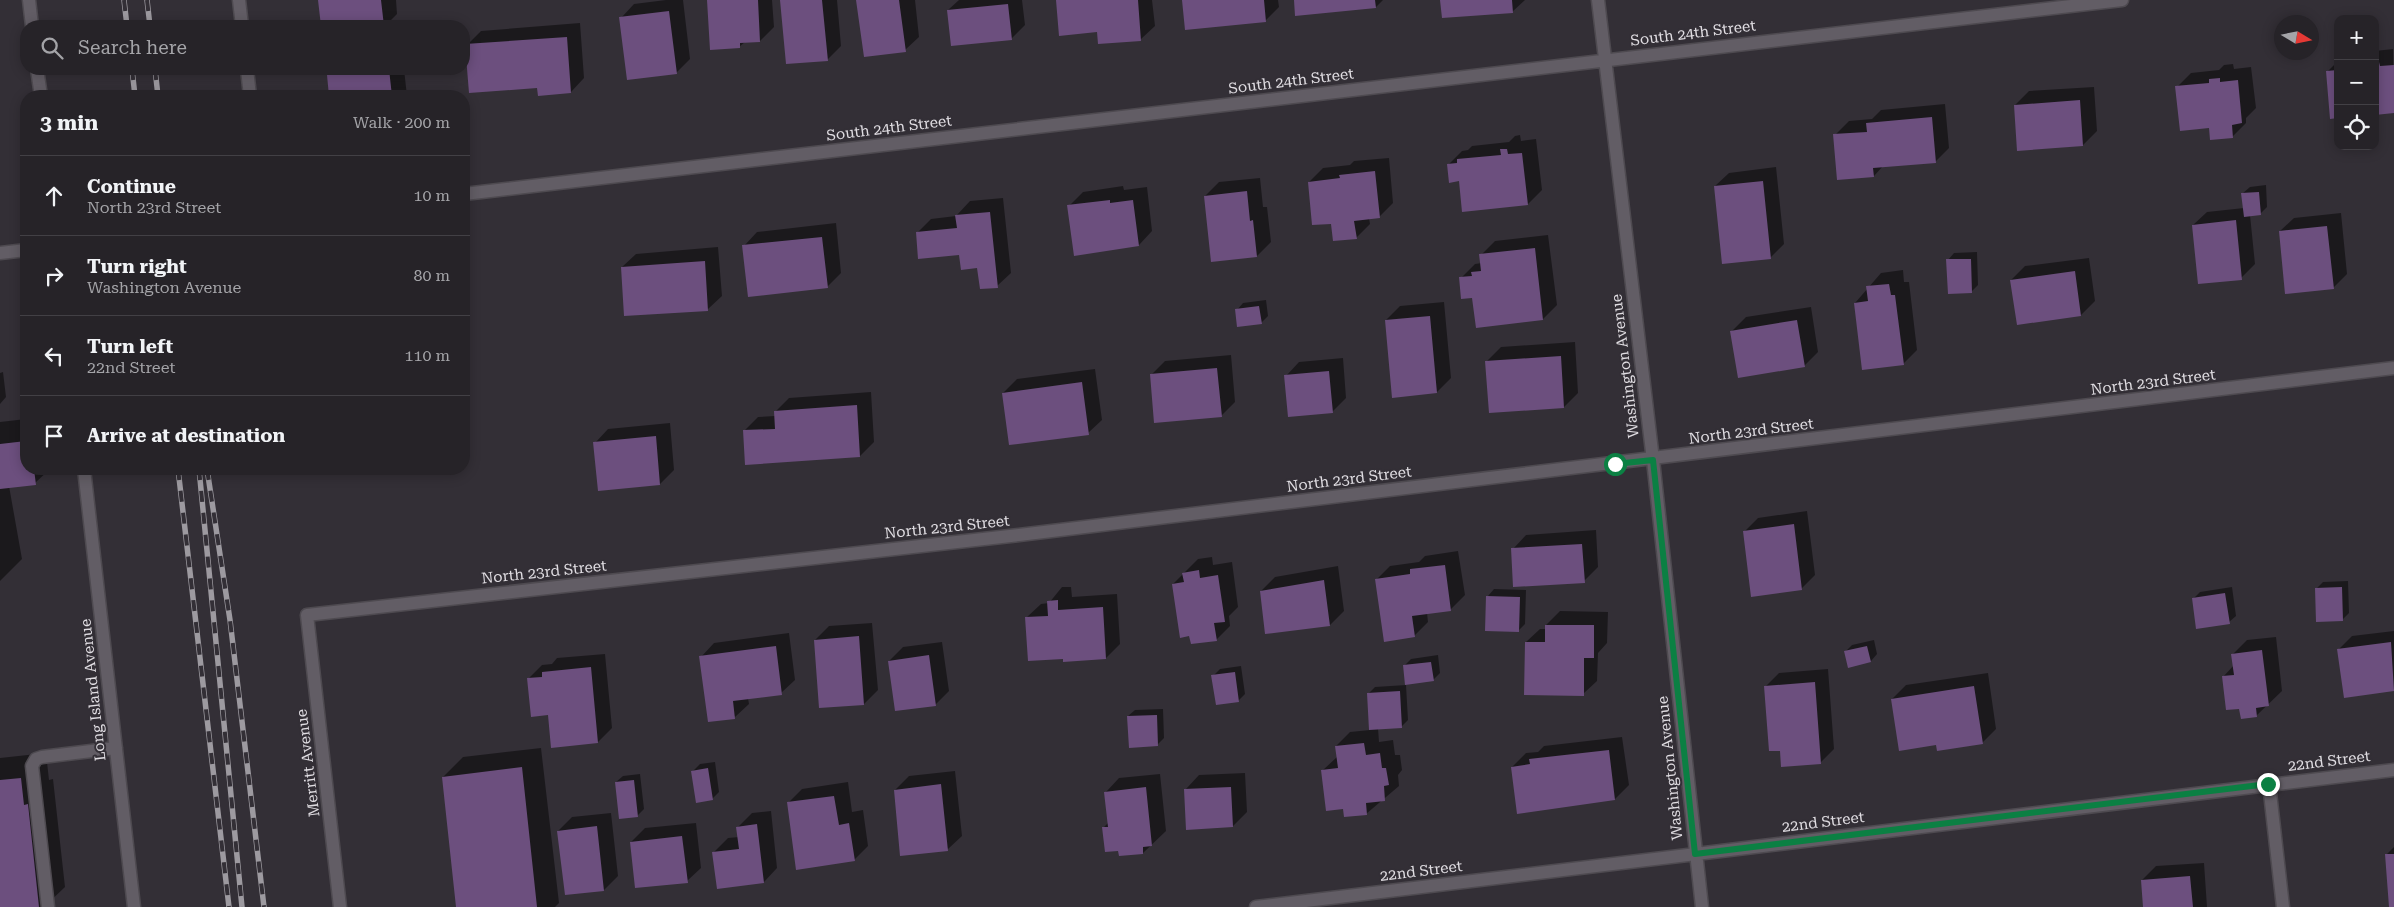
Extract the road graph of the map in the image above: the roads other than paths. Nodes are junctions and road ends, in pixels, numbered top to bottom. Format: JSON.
{"nodes":[{"id":1,"x":29,"y":0,"type":"edge"},
{"id":2,"x":239,"y":0,"type":"edge"},
{"id":3,"x":1598,"y":0,"type":"edge"},
{"id":4,"x":2122,"y":0,"type":"edge"},
{"id":5,"x":31,"y":20,"type":"edge"},
{"id":6,"x":241,"y":20,"type":"edge"},
{"id":7,"x":1604,"y":60,"type":"junction"},
{"id":8,"x":38,"y":75,"type":"edge"},
{"id":9,"x":248,"y":75,"type":"edge"},
{"id":10,"x":40,"y":90,"type":"edge"},
{"id":11,"x":249,"y":90,"type":"edge"},
{"id":12,"x":470,"y":193,"type":"edge"},
{"id":13,"x":20,"y":251,"type":"edge"},
{"id":14,"x":0,"y":253,"type":"edge"},
{"id":15,"x":2394,"y":368,"type":"edge"},
{"id":16,"x":1653,"y":460,"type":"junction"},
{"id":17,"x":85,"y":475,"type":"edge"},
{"id":18,"x":307,"y":615,"type":"joint"},
{"id":19,"x":116,"y":748,"type":"junction"},
{"id":20,"x":2394,"y":770,"type":"edge"},
{"id":21,"x":2268,"y":784,"type":"junction"},
{"id":22,"x":1695,"y":854,"type":"junction"},
{"id":23,"x":48,"y":907,"type":"edge"},
{"id":24,"x":134,"y":907,"type":"edge"},
{"id":25,"x":340,"y":907,"type":"edge"},
{"id":26,"x":1256,"y":907,"type":"edge"},
{"id":27,"x":1702,"y":907,"type":"edge"},
{"id":28,"x":2283,"y":907,"type":"edge"}],
"edges":[{"from":1,"to":5,"type":"street"},
{"from":2,"to":6,"type":"street"},
{"from":3,"to":7,"type":"street","name":"Washington Avenue"},
{"from":4,"to":7,"type":"street","name":"South 24th Street"},
{"from":7,"to":12,"type":"street","name":"South 24th Street"},
{"from":7,"to":16,"type":"street","name":"Washington Avenue"},
{"from":8,"to":10,"type":"street"},
{"from":9,"to":11,"type":"street"},
{"from":13,"to":14,"type":"street"},
{"from":15,"to":16,"type":"street","name":"North 23rd Street"},
{"from":16,"to":18,"type":"street","name":"North 23rd Street"},
{"from":16,"to":22,"type":"street","name":"Washington Avenue"},
{"from":17,"to":19,"type":"street","name":"Long Island Avenue"},
{"from":18,"to":25,"type":"street","name":"Merritt Avenue"},
{"from":19,"to":23,"type":"street"},
{"from":19,"to":24,"type":"street","name":"Long Island Avenue"},
{"from":20,"to":21,"type":"street","name":"22nd Street"},
{"from":21,"to":22,"type":"street","name":"22nd Street"},
{"from":21,"to":28,"type":"street"},
{"from":22,"to":26,"type":"street","name":"22nd Street"},
{"from":22,"to":27,"type":"street","name":"Washington Avenue"}]}
